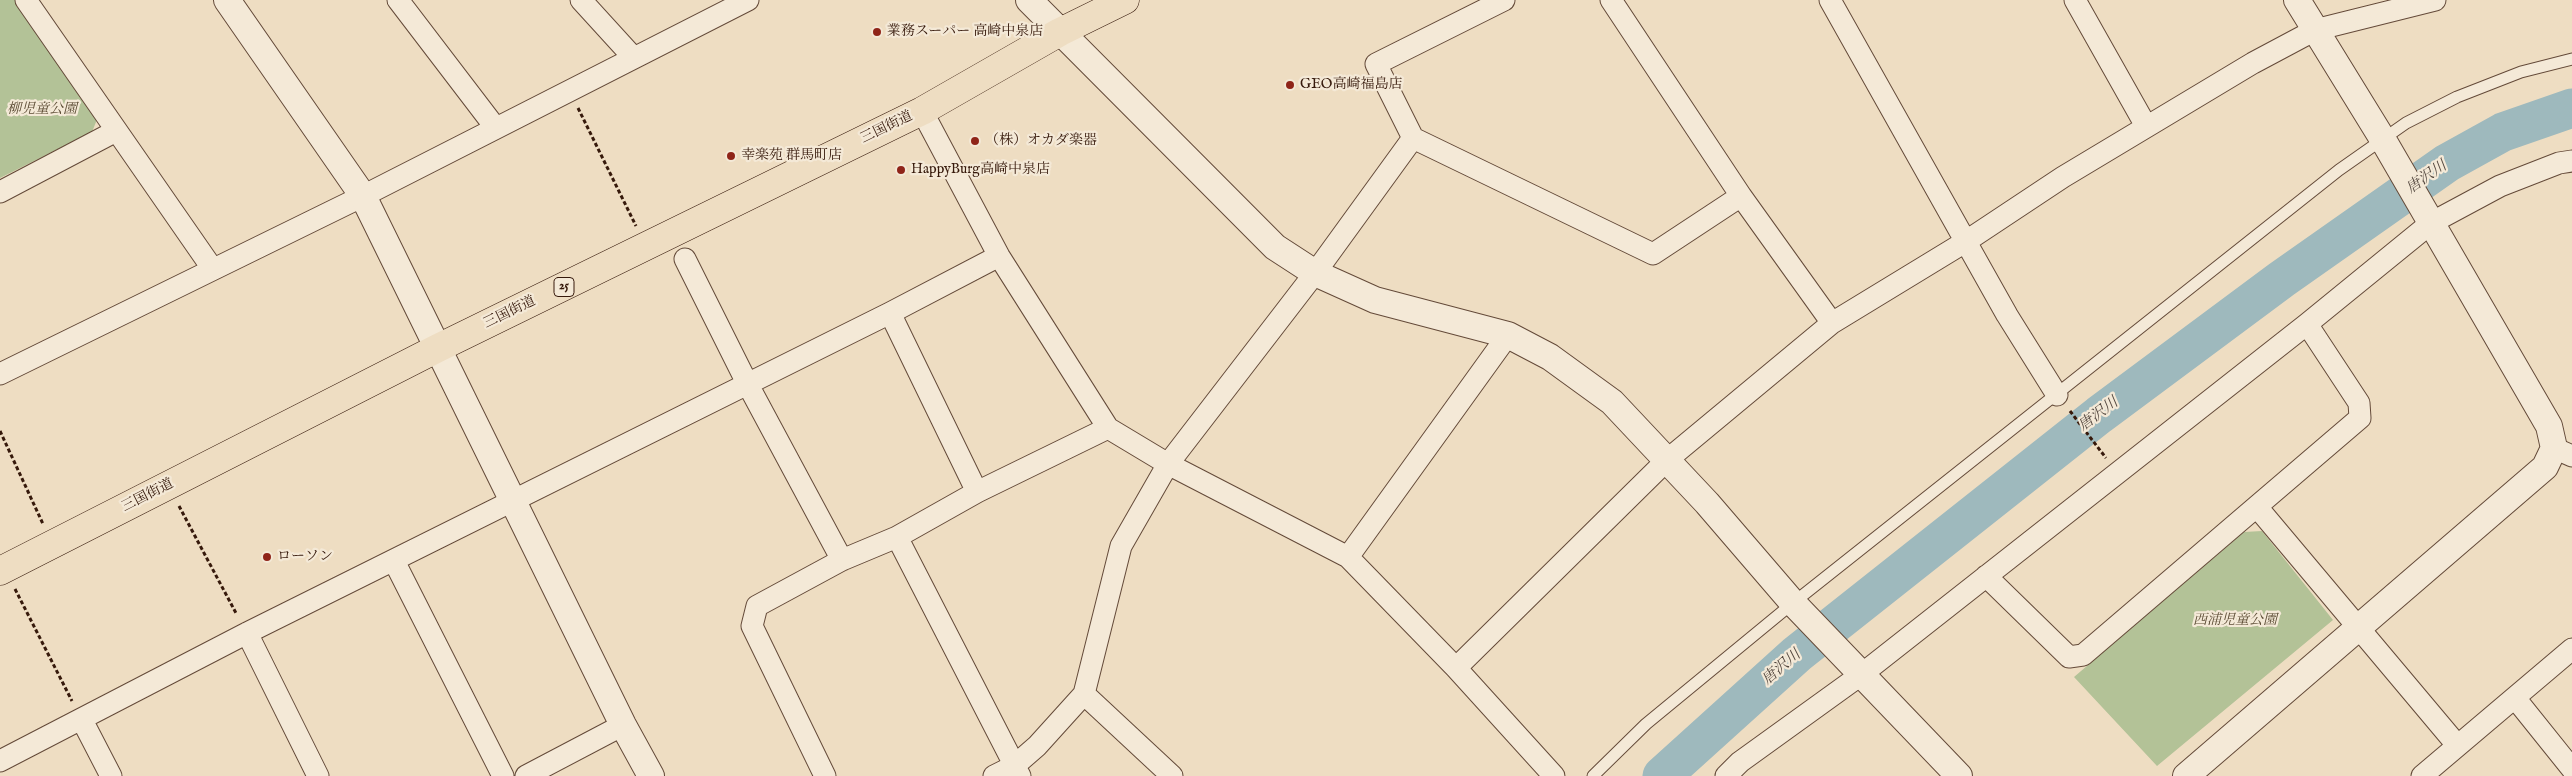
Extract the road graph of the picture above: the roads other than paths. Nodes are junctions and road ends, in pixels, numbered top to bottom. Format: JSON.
{"nodes":[{"id":1,"x":26,"y":0,"type":"edge"},
{"id":2,"x":227,"y":0,"type":"edge"},
{"id":3,"x":398,"y":0,"type":"edge"},
{"id":4,"x":581,"y":0,"type":"edge"},
{"id":5,"x":748,"y":0,"type":"edge"},
{"id":6,"x":1029,"y":0,"type":"edge"},
{"id":7,"x":1126,"y":0,"type":"edge"},
{"id":8,"x":1504,"y":0,"type":"edge"},
{"id":9,"x":1611,"y":0,"type":"edge"},
{"id":10,"x":1830,"y":0,"type":"edge"},
{"id":11,"x":2074,"y":0,"type":"edge"},
{"id":12,"x":2297,"y":0,"type":"edge"},
{"id":13,"x":2434,"y":0,"type":"edge"},
{"id":14,"x":2315,"y":30,"type":"junction"},
{"id":15,"x":1060,"y":32,"type":"junction"},
{"id":16,"x":634,"y":57,"type":"junction"},
{"id":17,"x":2572,"y":59,"type":"edge"},
{"id":18,"x":922,"y":111,"type":"junction"},
{"id":19,"x":2146,"y":126,"type":"junction"},
{"id":20,"x":495,"y":127,"type":"junction"},
{"id":21,"x":116,"y":131,"type":"junction"},
{"id":22,"x":1413,"y":138,"type":"junction"},
{"id":23,"x":2386,"y":145,"type":"junction"},
{"id":24,"x":2572,"y":161,"type":"edge"},
{"id":25,"x":0,"y":192,"type":"edge"},
{"id":26,"x":363,"y":196,"type":"junction"},
{"id":27,"x":1741,"y":196,"type":"junction"},
{"id":28,"x":2427,"y":216,"type":"junction"},
{"id":29,"x":1965,"y":242,"type":"junction"},
{"id":30,"x":999,"y":256,"type":"junction"},
{"id":31,"x":685,"y":259,"type":"dead end"},
{"id":32,"x":212,"y":268,"type":"junction"},
{"id":33,"x":1315,"y":274,"type":"junction"},
{"id":34,"x":890,"y":313,"type":"junction"},
{"id":35,"x":1832,"y":323,"type":"junction"},
{"id":36,"x":2308,"y":324,"type":"junction"},
{"id":37,"x":1508,"y":335,"type":"junction"},
{"id":38,"x":438,"y":348,"type":"junction"},
{"id":39,"x":0,"y":374,"type":"edge"},
{"id":40,"x":747,"y":383,"type":"junction"},
{"id":41,"x":2062,"y":401,"type":"junction"},
{"id":42,"x":1108,"y":428,"type":"junction"},
{"id":43,"x":2563,"y":452,"type":"edge"},
{"id":44,"x":1667,"y":460,"type":"junction"},
{"id":45,"x":1168,"y":464,"type":"junction"},
{"id":46,"x":977,"y":492,"type":"junction"},
{"id":47,"x":512,"y":499,"type":"junction"},
{"id":48,"x":2257,"y":508,"type":"junction"},
{"id":49,"x":897,"y":537,"type":"junction"},
{"id":50,"x":1348,"y":557,"type":"junction"},
{"id":51,"x":842,"y":560,"type":"junction"},
{"id":52,"x":394,"y":561,"type":"junction"},
{"id":53,"x":2,"y":570,"type":"edge"},
{"id":54,"x":1986,"y":576,"type":"junction"},
{"id":55,"x":1795,"y":605,"type":"junction"},
{"id":56,"x":2357,"y":628,"type":"junction"},
{"id":57,"x":247,"y":633,"type":"junction"},
{"id":58,"x":2572,"y":649,"type":"edge"},
{"id":59,"x":1456,"y":668,"type":"junction"},
{"id":60,"x":1858,"y":670,"type":"junction"},
{"id":61,"x":1084,"y":694,"type":"junction"},
{"id":62,"x":2515,"y":698,"type":"junction"},
{"id":63,"x":82,"y":720,"type":"junction"},
{"id":64,"x":623,"y":725,"type":"junction"},
{"id":65,"x":2457,"y":745,"type":"junction"},
{"id":66,"x":0,"y":761,"type":"edge"},
{"id":67,"x":2572,"y":769,"type":"edge"},
{"id":68,"x":1017,"y":771,"type":"edge"},
{"id":69,"x":1740,"y":771,"type":"edge"},
{"id":70,"x":111,"y":776,"type":"edge"},
{"id":71,"x":318,"y":776,"type":"edge"},
{"id":72,"x":503,"y":776,"type":"edge"},
{"id":73,"x":526,"y":776,"type":"edge"},
{"id":74,"x":651,"y":776,"type":"edge"},
{"id":75,"x":825,"y":776,"type":"edge"},
{"id":76,"x":994,"y":776,"type":"edge"},
{"id":77,"x":1172,"y":776,"type":"edge"},
{"id":78,"x":1554,"y":776,"type":"edge"},
{"id":79,"x":1593,"y":776,"type":"edge"},
{"id":80,"x":1959,"y":776,"type":"edge"},
{"id":81,"x":2186,"y":776,"type":"edge"},
{"id":82,"x":2422,"y":776,"type":"edge"}],
"edges":[{"from":1,"to":21,"type":"street"},
{"from":2,"to":26,"type":"street"},
{"from":3,"to":20,"type":"street"},
{"from":4,"to":16,"type":"street"},
{"from":5,"to":16,"type":"street"},
{"from":6,"to":15,"type":"street"},
{"from":7,"to":15,"type":"main road","name":"三国街道","number":"25"},
{"from":8,"to":22,"type":"street"},
{"from":9,"to":27,"type":"street"},
{"from":10,"to":29,"type":"street"},
{"from":11,"to":19,"type":"street"},
{"from":12,"to":14,"type":"street"},
{"from":13,"to":14,"type":"street"},
{"from":14,"to":19,"type":"street"},
{"from":14,"to":23,"type":"street"},
{"from":15,"to":18,"type":"main road","name":"三国街道","number":"25"},
{"from":15,"to":33,"type":"street"},
{"from":16,"to":20,"type":"street"},
{"from":17,"to":23,"type":"lane"},
{"from":18,"to":30,"type":"street"},
{"from":18,"to":38,"type":"main road","name":"三国街道","number":"25"},
{"from":19,"to":29,"type":"street"},
{"from":20,"to":26,"type":"street"},
{"from":21,"to":25,"type":"street"},
{"from":21,"to":32,"type":"street"},
{"from":22,"to":27,"type":"street"},
{"from":22,"to":33,"type":"street"},
{"from":23,"to":28,"type":"street"},
{"from":23,"to":41,"type":"lane"},
{"from":24,"to":28,"type":"street"},
{"from":26,"to":32,"type":"street"},
{"from":26,"to":38,"type":"street"},
{"from":27,"to":35,"type":"street"},
{"from":28,"to":36,"type":"street"},
{"from":28,"to":43,"type":"street"},
{"from":29,"to":35,"type":"street"},
{"from":29,"to":41,"type":"street"},
{"from":30,"to":34,"type":"street"},
{"from":30,"to":42,"type":"street"},
{"from":31,"to":40,"type":"street"},
{"from":32,"to":39,"type":"street"},
{"from":33,"to":37,"type":"street"},
{"from":33,"to":45,"type":"street"},
{"from":34,"to":40,"type":"street"},
{"from":34,"to":46,"type":"street"},
{"from":35,"to":44,"type":"street"},
{"from":36,"to":48,"type":"street"},
{"from":36,"to":54,"type":"street"},
{"from":37,"to":44,"type":"street"},
{"from":37,"to":50,"type":"street"},
{"from":38,"to":47,"type":"street"},
{"from":38,"to":53,"type":"main road","name":"三国街道","number":"25"},
{"from":40,"to":47,"type":"street"},
{"from":40,"to":51,"type":"street"},
{"from":41,"to":55,"type":"lane"},
{"from":42,"to":45,"type":"street"},
{"from":42,"to":46,"type":"street"},
{"from":43,"to":56,"type":"street"},
{"from":44,"to":55,"type":"street"},
{"from":44,"to":59,"type":"street"},
{"from":45,"to":50,"type":"street"},
{"from":45,"to":61,"type":"street"},
{"from":46,"to":49,"type":"street"},
{"from":47,"to":52,"type":"street"},
{"from":47,"to":64,"type":"street"},
{"from":48,"to":54,"type":"street"},
{"from":48,"to":56,"type":"street"},
{"from":49,"to":51,"type":"street"},
{"from":49,"to":68,"type":"street"},
{"from":50,"to":59,"type":"street"},
{"from":51,"to":75,"type":"street"},
{"from":52,"to":57,"type":"street"},
{"from":52,"to":72,"type":"street"},
{"from":54,"to":60,"type":"street"},
{"from":55,"to":60,"type":"street"},
{"from":55,"to":79,"type":"lane"},
{"from":56,"to":65,"type":"street"},
{"from":56,"to":81,"type":"street"},
{"from":57,"to":63,"type":"street"},
{"from":57,"to":71,"type":"street"},
{"from":58,"to":62,"type":"street"},
{"from":59,"to":78,"type":"street"},
{"from":60,"to":69,"type":"street"},
{"from":60,"to":80,"type":"street"},
{"from":61,"to":68,"type":"street"},
{"from":61,"to":77,"type":"street"},
{"from":62,"to":65,"type":"street"},
{"from":62,"to":67,"type":"street"},
{"from":63,"to":66,"type":"street"},
{"from":63,"to":70,"type":"street"},
{"from":64,"to":73,"type":"street"},
{"from":64,"to":74,"type":"street"},
{"from":65,"to":82,"type":"street"},
{"from":68,"to":76,"type":"street"}]}
